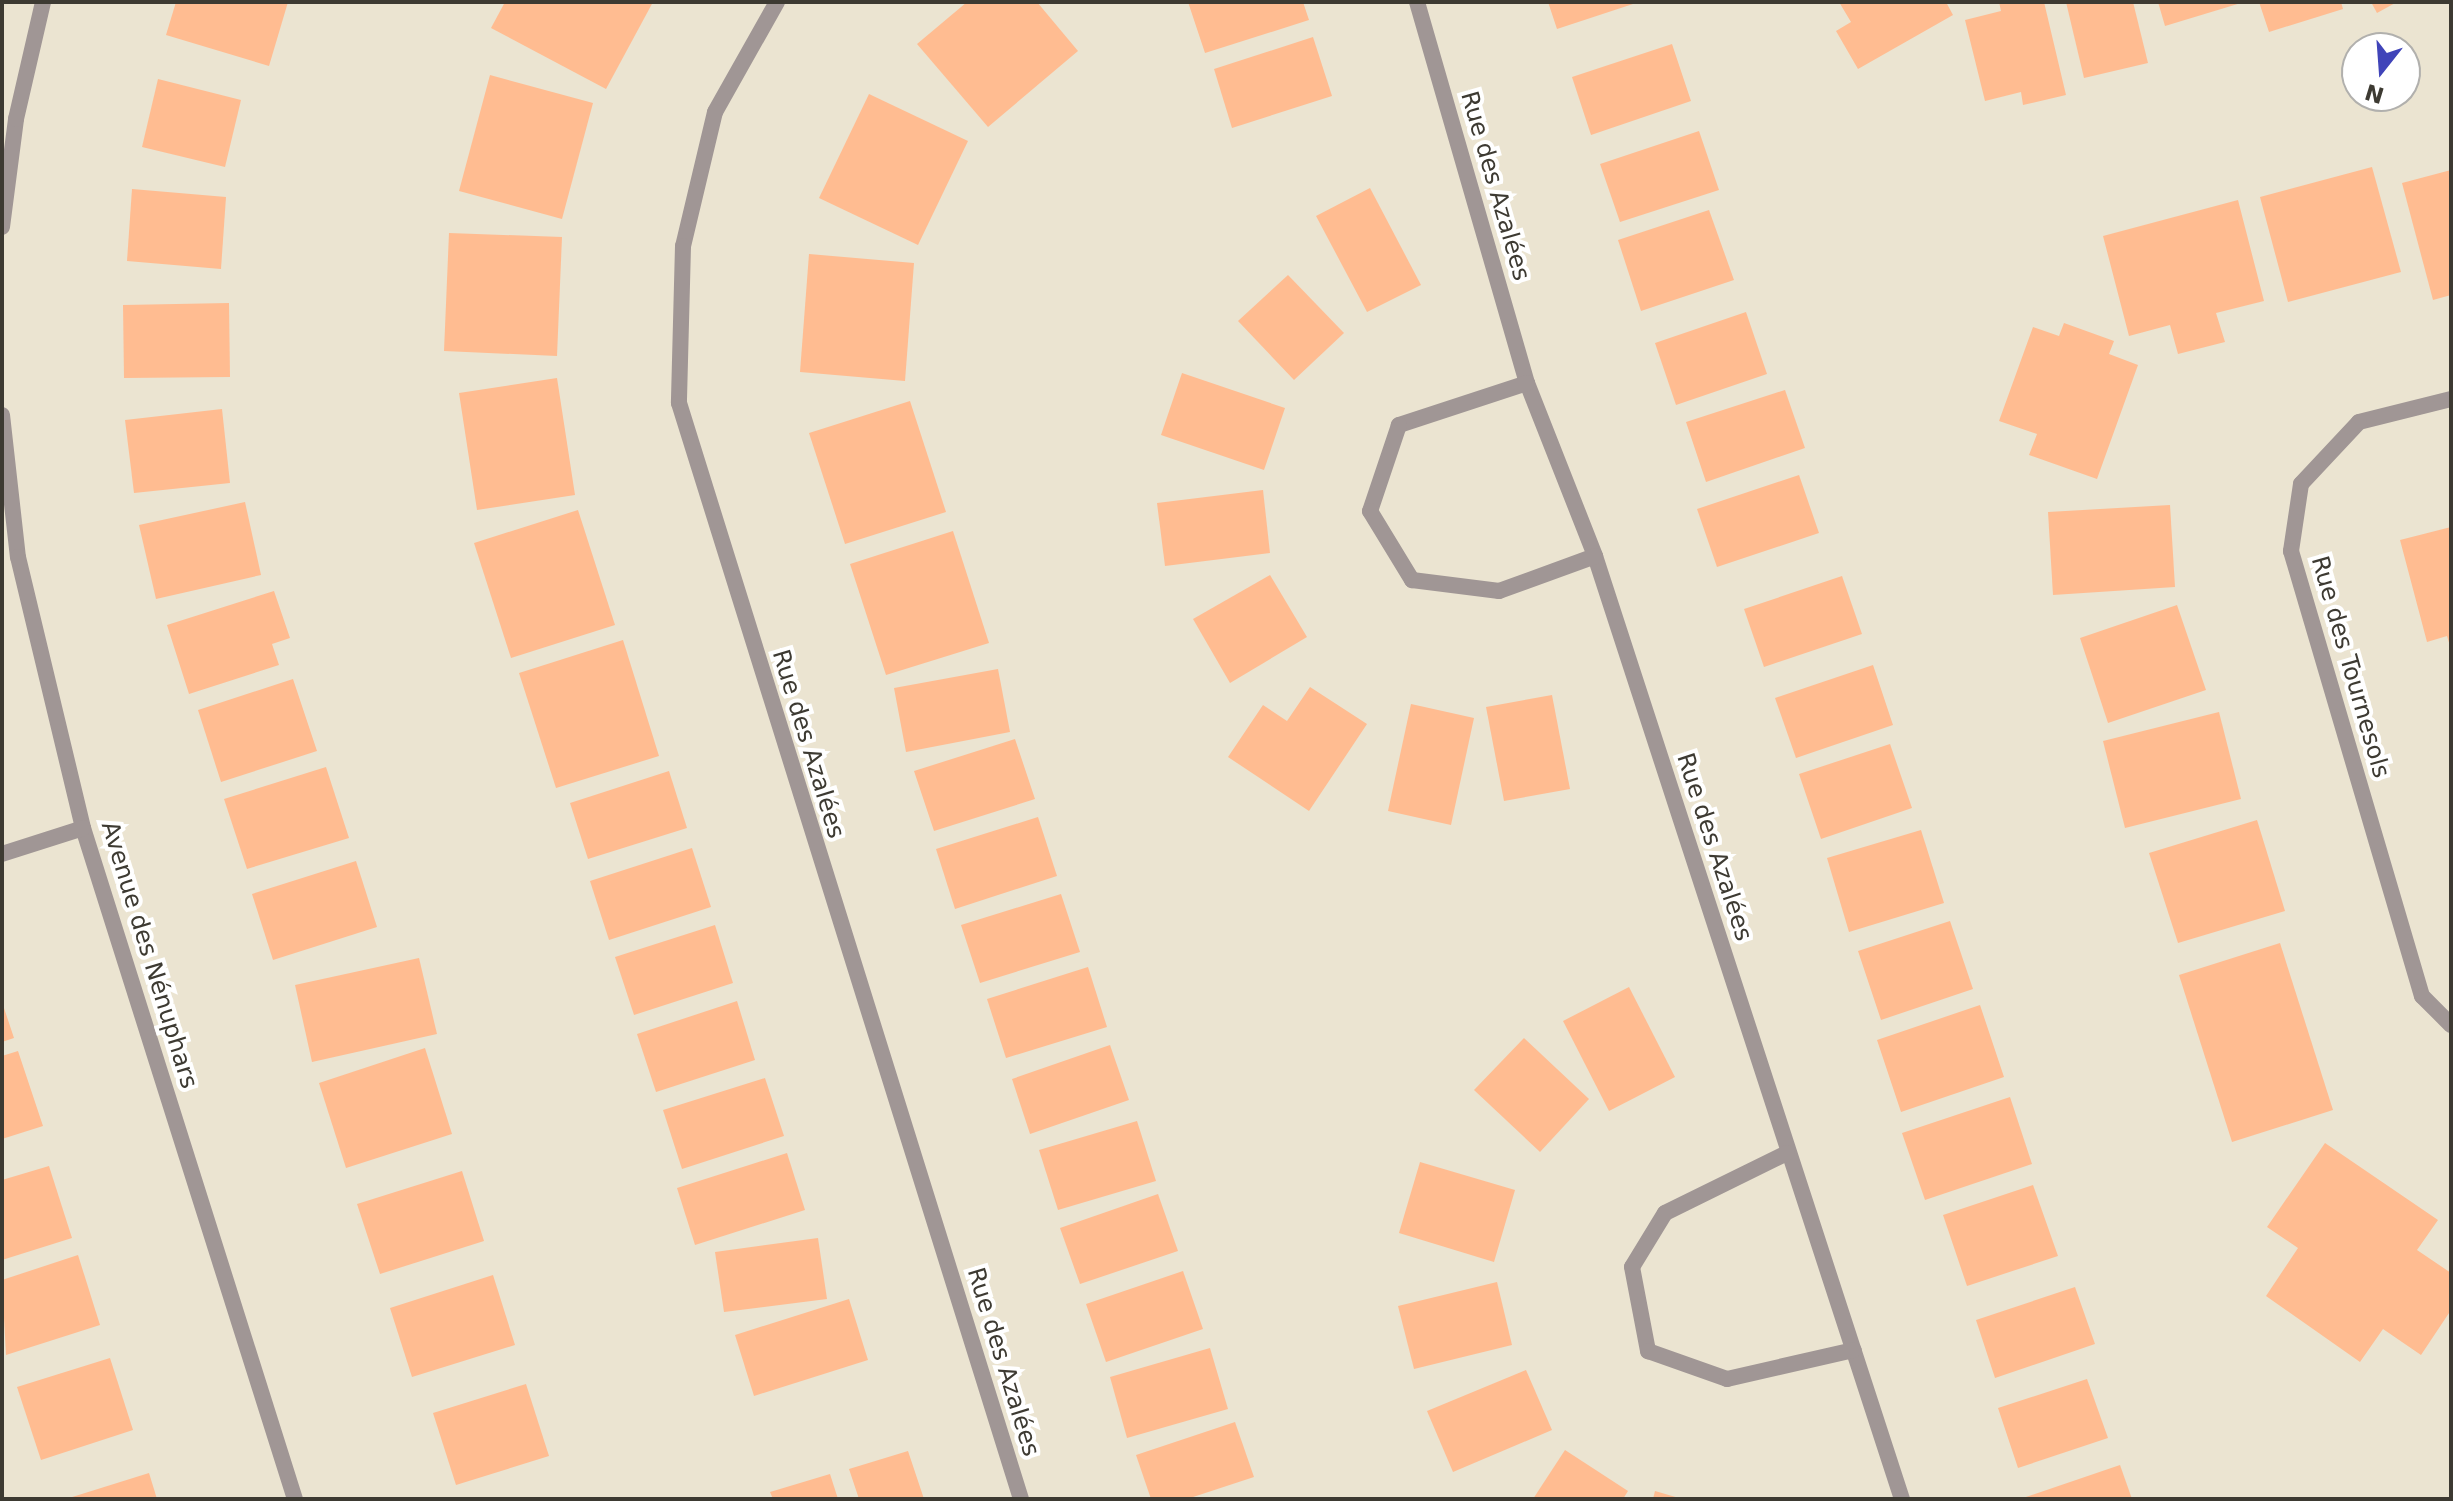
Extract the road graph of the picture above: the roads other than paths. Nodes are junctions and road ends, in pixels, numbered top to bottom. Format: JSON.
{"nodes":[{"id":1,"x":43,"y":2,"type":"edge"},
{"id":2,"x":777,"y":2,"type":"edge"},
{"id":3,"x":1417,"y":2,"type":"edge"},
{"id":4,"x":2,"y":227,"type":"edge"},
{"id":5,"x":1527,"y":383,"type":"junction"},
{"id":6,"x":2451,"y":399,"type":"edge"},
{"id":7,"x":2,"y":415,"type":"edge"},
{"id":8,"x":1595,"y":556,"type":"junction"},
{"id":9,"x":83,"y":828,"type":"junction"},
{"id":10,"x":2,"y":854,"type":"edge"},
{"id":11,"x":2451,"y":1025,"type":"edge"},
{"id":12,"x":1787,"y":1153,"type":"junction"},
{"id":13,"x":1854,"y":1350,"type":"junction"},
{"id":14,"x":295,"y":1499,"type":"edge"},
{"id":15,"x":1021,"y":1499,"type":"edge"},
{"id":16,"x":1902,"y":1499,"type":"edge"}],
"edges":[{"from":1,"to":4,"type":"street"},
{"from":2,"to":15,"type":"street","name":"Rue des Azalées"},
{"from":3,"to":5,"type":"street","name":"Rue des Azalées"},
{"from":5,"to":8,"type":"street","name":"Rue des Azalées"},
{"from":5,"to":8,"type":"street"},
{"from":6,"to":11,"type":"street","name":"Rue des Tournesols"},
{"from":7,"to":9,"type":"street","name":"Avenue des Nénuphars"},
{"from":8,"to":12,"type":"street","name":"Rue des Azalées"},
{"from":9,"to":10,"type":"street"},
{"from":9,"to":14,"type":"street","name":"Avenue des Nénuphars"},
{"from":12,"to":13,"type":"street","name":"Rue des Azalées"},
{"from":12,"to":13,"type":"street"},
{"from":13,"to":16,"type":"street","name":"Rue des Azalées"}]}
